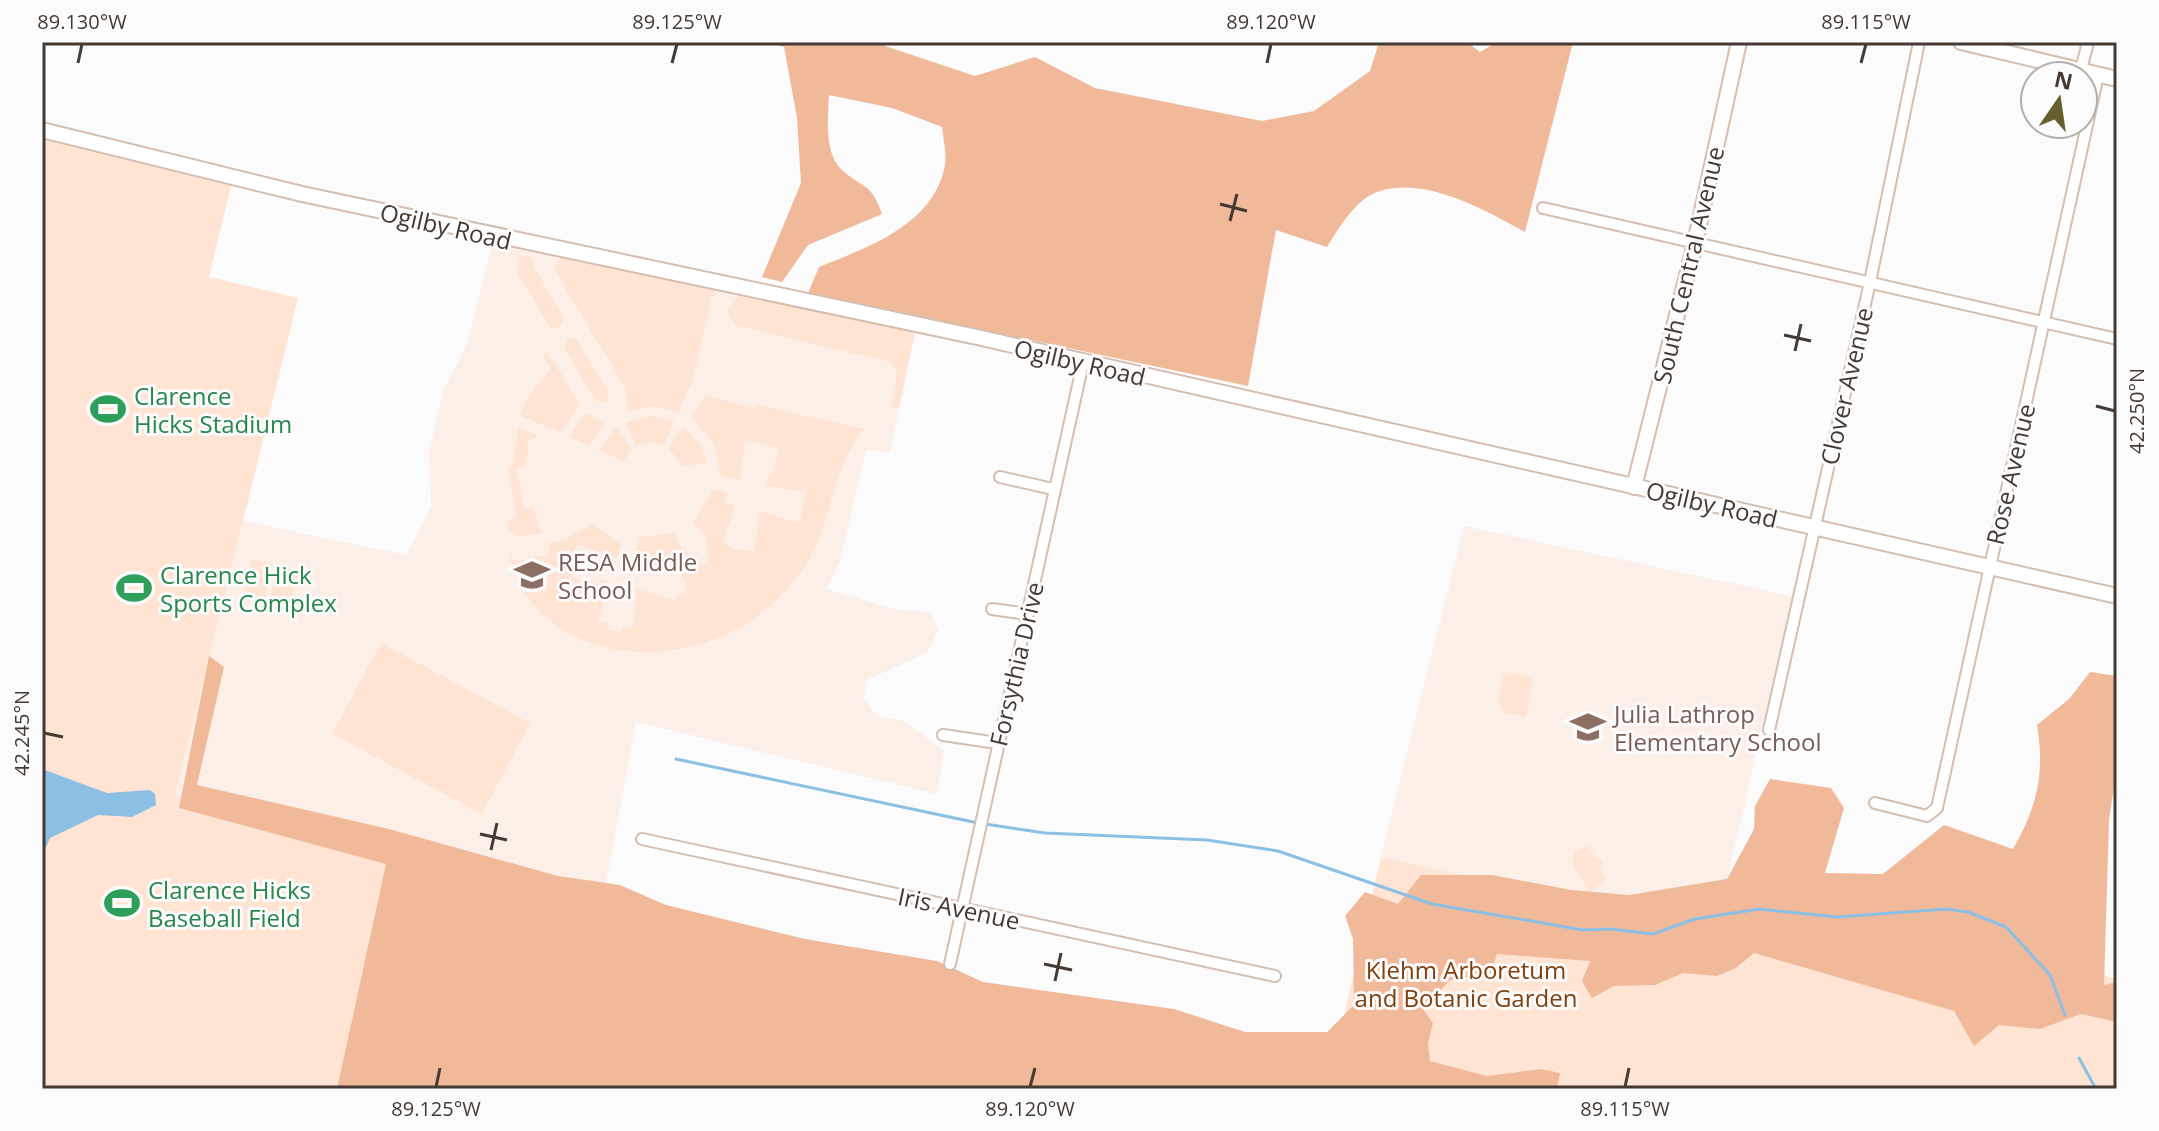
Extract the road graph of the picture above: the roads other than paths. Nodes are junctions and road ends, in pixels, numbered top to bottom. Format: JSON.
{"nodes":[{"id":1,"x":1739,"y":42,"type":"edge"},
{"id":2,"x":1919,"y":42,"type":"edge"},
{"id":3,"x":1961,"y":42,"type":"edge"},
{"id":4,"x":2020,"y":49,"type":"edge"},
{"id":5,"x":2052,"y":60,"type":"edge"},
{"id":6,"x":42,"y":130,"type":"edge"},
{"id":7,"x":2084,"y":140,"type":"edge"},
{"id":8,"x":1543,"y":208,"type":"dead end"},
{"id":9,"x":1695,"y":243,"type":"junction"},
{"id":10,"x":1870,"y":282,"type":"junction"},
{"id":11,"x":2044,"y":324,"type":"junction"},
{"id":12,"x":2117,"y":339,"type":"edge"},
{"id":13,"x":1083,"y":363,"type":"junction"},
{"id":14,"x":1000,"y":477,"type":"dead end"},
{"id":15,"x":1634,"y":487,"type":"junction"},
{"id":16,"x":1053,"y":489,"type":"junction"},
{"id":17,"x":1814,"y":528,"type":"junction"},
{"id":18,"x":1989,"y":569,"type":"junction"},
{"id":19,"x":2117,"y":596,"type":"edge"},
{"id":20,"x":992,"y":609,"type":"dead end"},
{"id":21,"x":1028,"y":614,"type":"junction"},
{"id":22,"x":1769,"y":730,"type":"dead end"},
{"id":23,"x":943,"y":735,"type":"dead end"},
{"id":24,"x":997,"y":743,"type":"junction"},
{"id":25,"x":1875,"y":803,"type":"dead end"},
{"id":26,"x":642,"y":839,"type":"dead end"},
{"id":27,"x":962,"y":909,"type":"junction"},
{"id":28,"x":950,"y":964,"type":"dead end"},
{"id":29,"x":1275,"y":976,"type":"dead end"}],
"edges":[{"from":1,"to":9,"type":"street","name":"South Central Avenue"},
{"from":2,"to":10,"type":"street","name":"Clover Avenue"},
{"from":3,"to":4,"type":"street"},
{"from":4,"to":5,"type":"street"},
{"from":6,"to":13,"type":"street","name":"Ogilby Road"},
{"from":7,"to":11,"type":"street","name":"Rose Avenue"},
{"from":8,"to":9,"type":"street"},
{"from":9,"to":10,"type":"street"},
{"from":9,"to":15,"type":"street","name":"South Central Avenue"},
{"from":10,"to":11,"type":"street"},
{"from":10,"to":17,"type":"street","name":"Clover Avenue"},
{"from":11,"to":12,"type":"street"},
{"from":11,"to":18,"type":"street","name":"Rose Avenue"},
{"from":13,"to":15,"type":"street","name":"Ogilby Road"},
{"from":13,"to":16,"type":"street","name":"Forsythia Drive"},
{"from":14,"to":16,"type":"street"},
{"from":15,"to":17,"type":"street","name":"Ogilby Road"},
{"from":16,"to":21,"type":"street","name":"Forsythia Drive"},
{"from":17,"to":18,"type":"street","name":"Ogilby Road"},
{"from":17,"to":22,"type":"street","name":"Clover Avenue"},
{"from":18,"to":19,"type":"street","name":"Ogilby Road"},
{"from":18,"to":25,"type":"street","name":"Rose Avenue"},
{"from":20,"to":21,"type":"street"},
{"from":21,"to":24,"type":"street","name":"Forsythia Drive"},
{"from":23,"to":24,"type":"street"},
{"from":24,"to":27,"type":"street","name":"Forsythia Drive"},
{"from":26,"to":27,"type":"street","name":"Iris Avenue"},
{"from":27,"to":28,"type":"street","name":"Forsythia Drive"},
{"from":27,"to":29,"type":"street","name":"Iris Avenue"}]}
